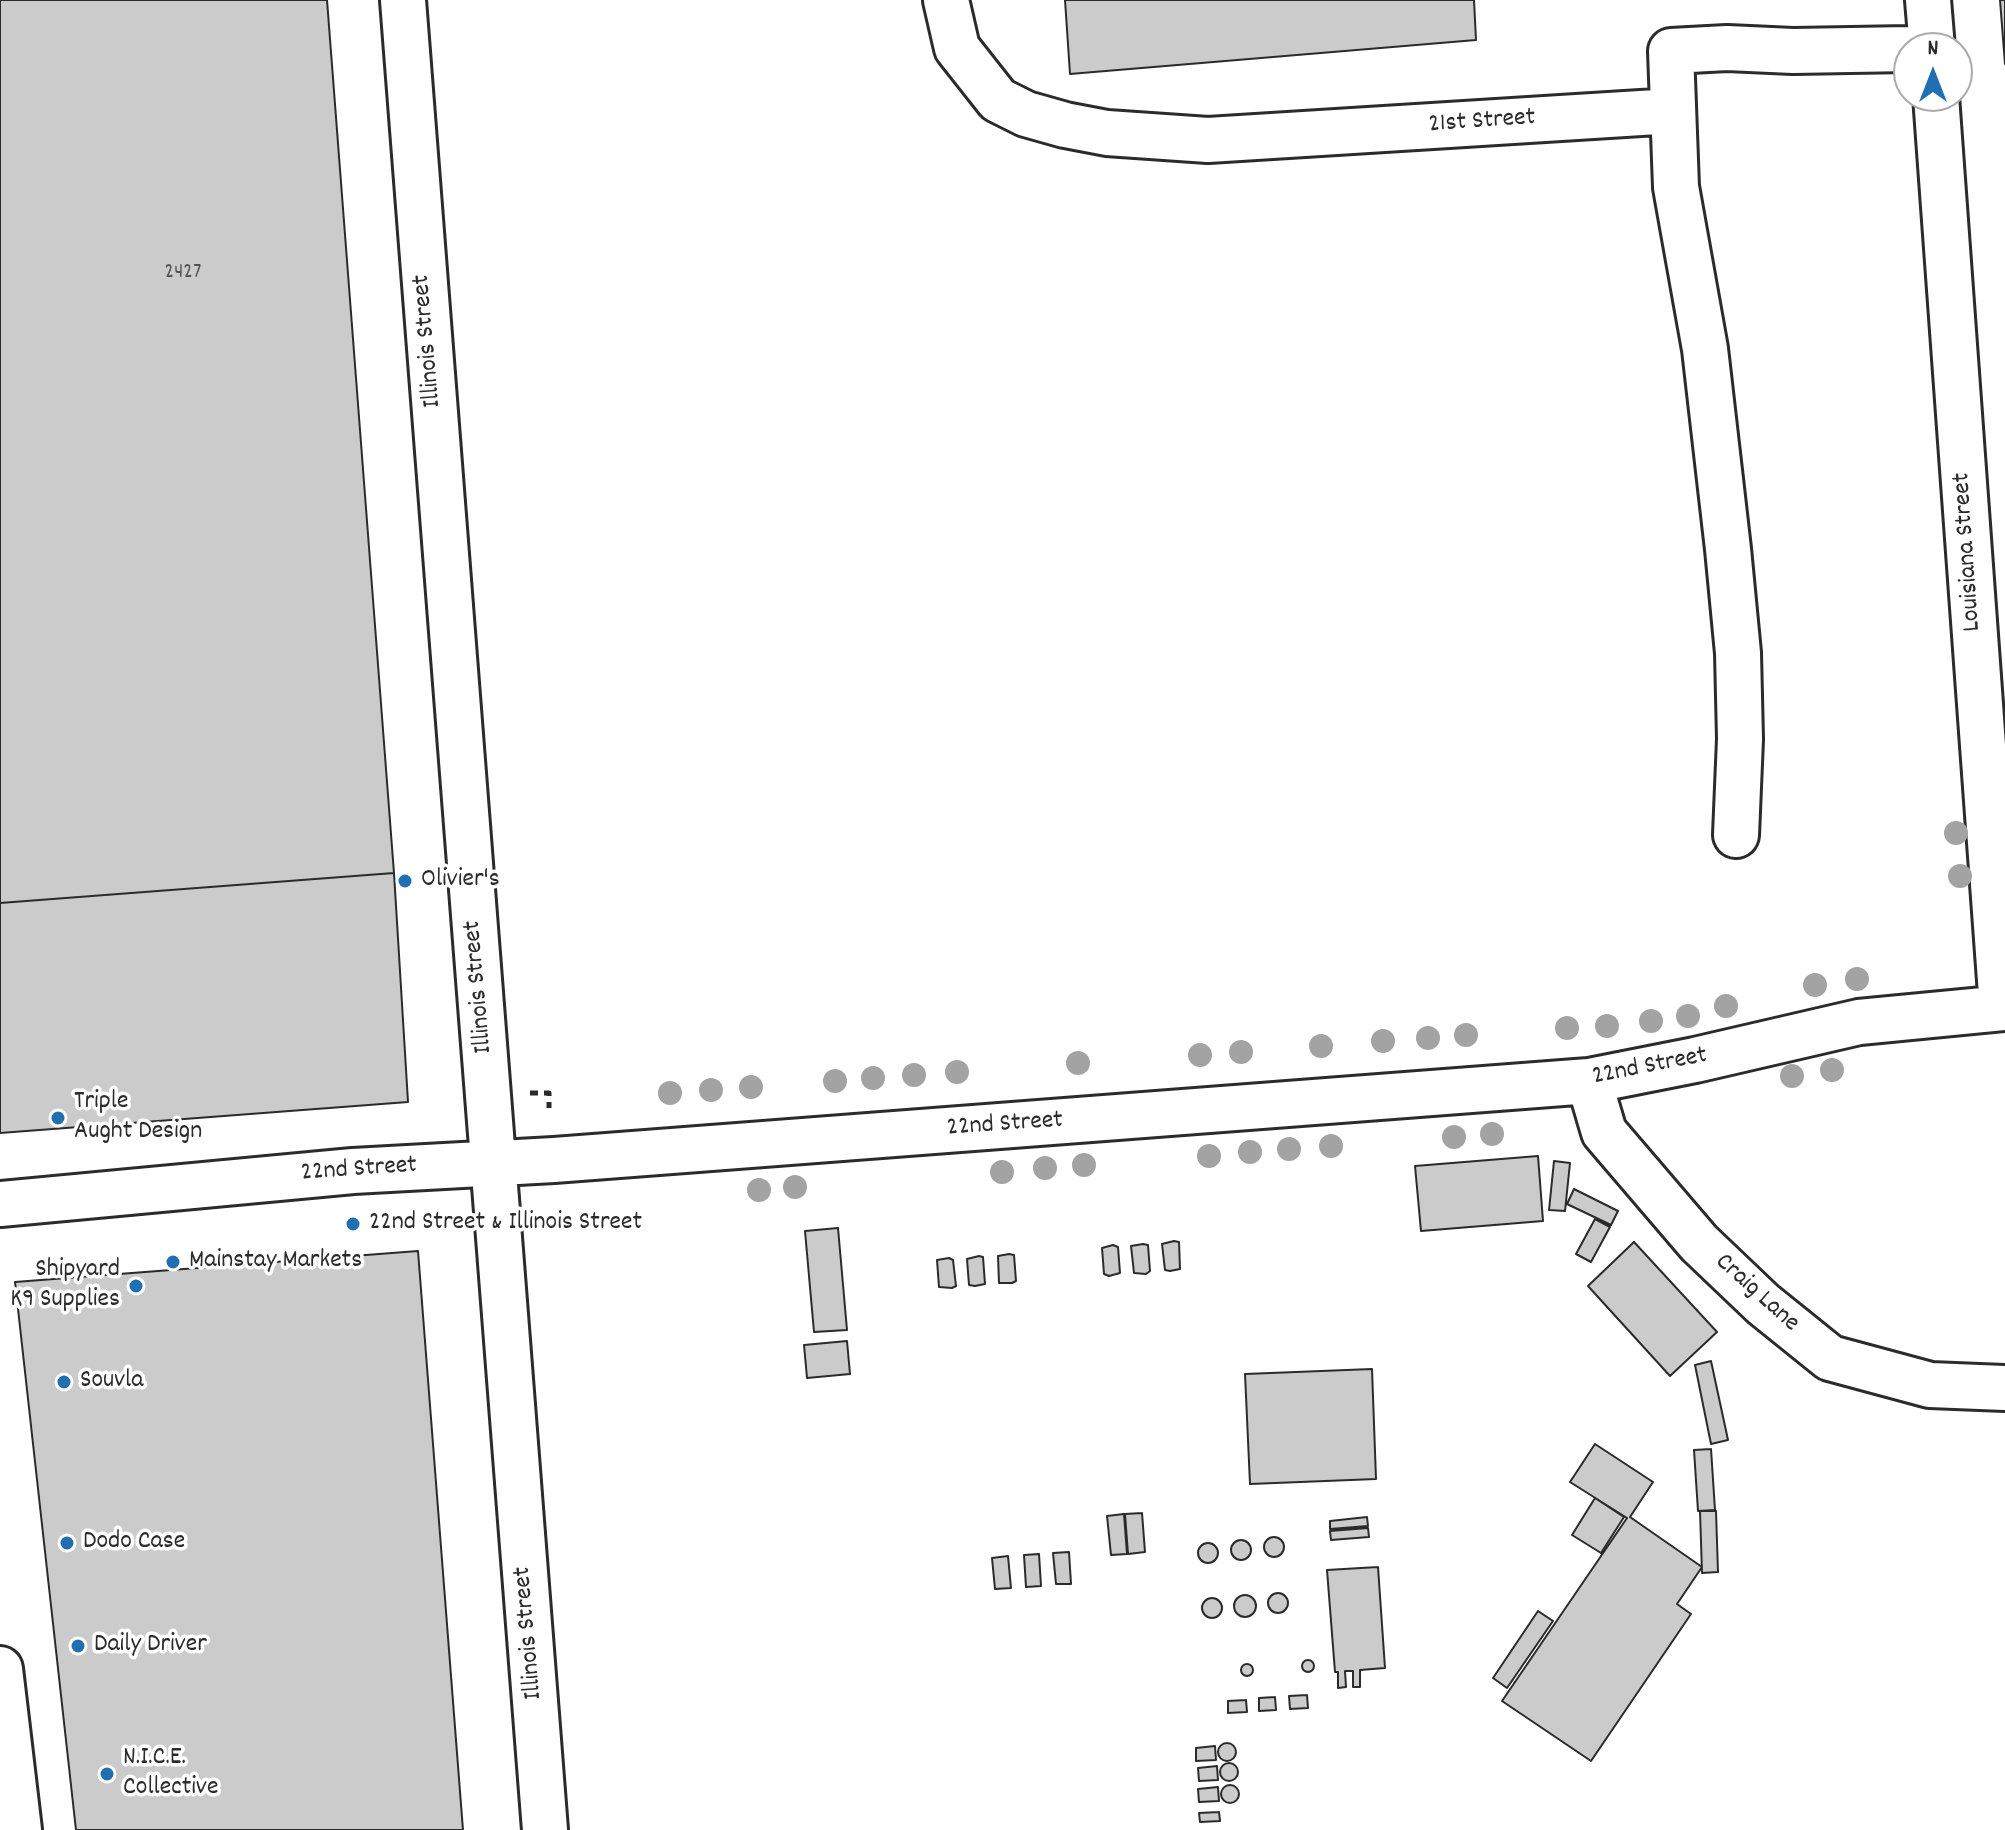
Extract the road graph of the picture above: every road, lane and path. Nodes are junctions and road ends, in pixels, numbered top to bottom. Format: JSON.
{"nodes":[{"id":1,"x":403,"y":0,"type":"edge"},
{"id":2,"x":946,"y":0,"type":"edge"},
{"id":3,"x":1928,"y":0,"type":"edge"},
{"id":4,"x":1931,"y":32,"type":"edge"},
{"id":5,"x":1893,"y":49,"type":"edge"},
{"id":6,"x":1673,"y":111,"type":"junction"},
{"id":7,"x":1937,"y":112,"type":"edge"},
{"id":8,"x":1736,"y":835,"type":"dead end"},
{"id":9,"x":2004,"y":1008,"type":"edge"},
{"id":10,"x":1589,"y":1081,"type":"junction"},
{"id":11,"x":525,"y":1093,"type":"dead end"},
{"id":12,"x":549,"y":1108,"type":"dead end"},
{"id":13,"x":494,"y":1163,"type":"junction"},
{"id":14,"x":0,"y":1204,"type":"edge"},
{"id":15,"x":2005,"y":1388,"type":"edge"},
{"id":16,"x":0,"y":1669,"type":"edge"},
{"id":17,"x":19,"y":1830,"type":"edge"},
{"id":18,"x":545,"y":1830,"type":"edge"}],
"edges":[{"from":1,"to":13,"type":"street","name":"Illinois Street"},
{"from":2,"to":6,"type":"street","name":"21st Street"},
{"from":3,"to":4,"type":"street"},
{"from":5,"to":6,"type":"street"},
{"from":6,"to":8,"type":"street"},
{"from":7,"to":9,"type":"street","name":"Louisiana Street"},
{"from":9,"to":10,"type":"street","name":"22nd Street"},
{"from":10,"to":13,"type":"street","name":"22nd Street"},
{"from":10,"to":15,"type":"street","name":"Craig Lane"},
{"from":11,"to":12,"type":"path"},
{"from":13,"to":14,"type":"street","name":"22nd Street"},
{"from":13,"to":18,"type":"street","name":"Illinois Street"},
{"from":16,"to":17,"type":"street"}]}
